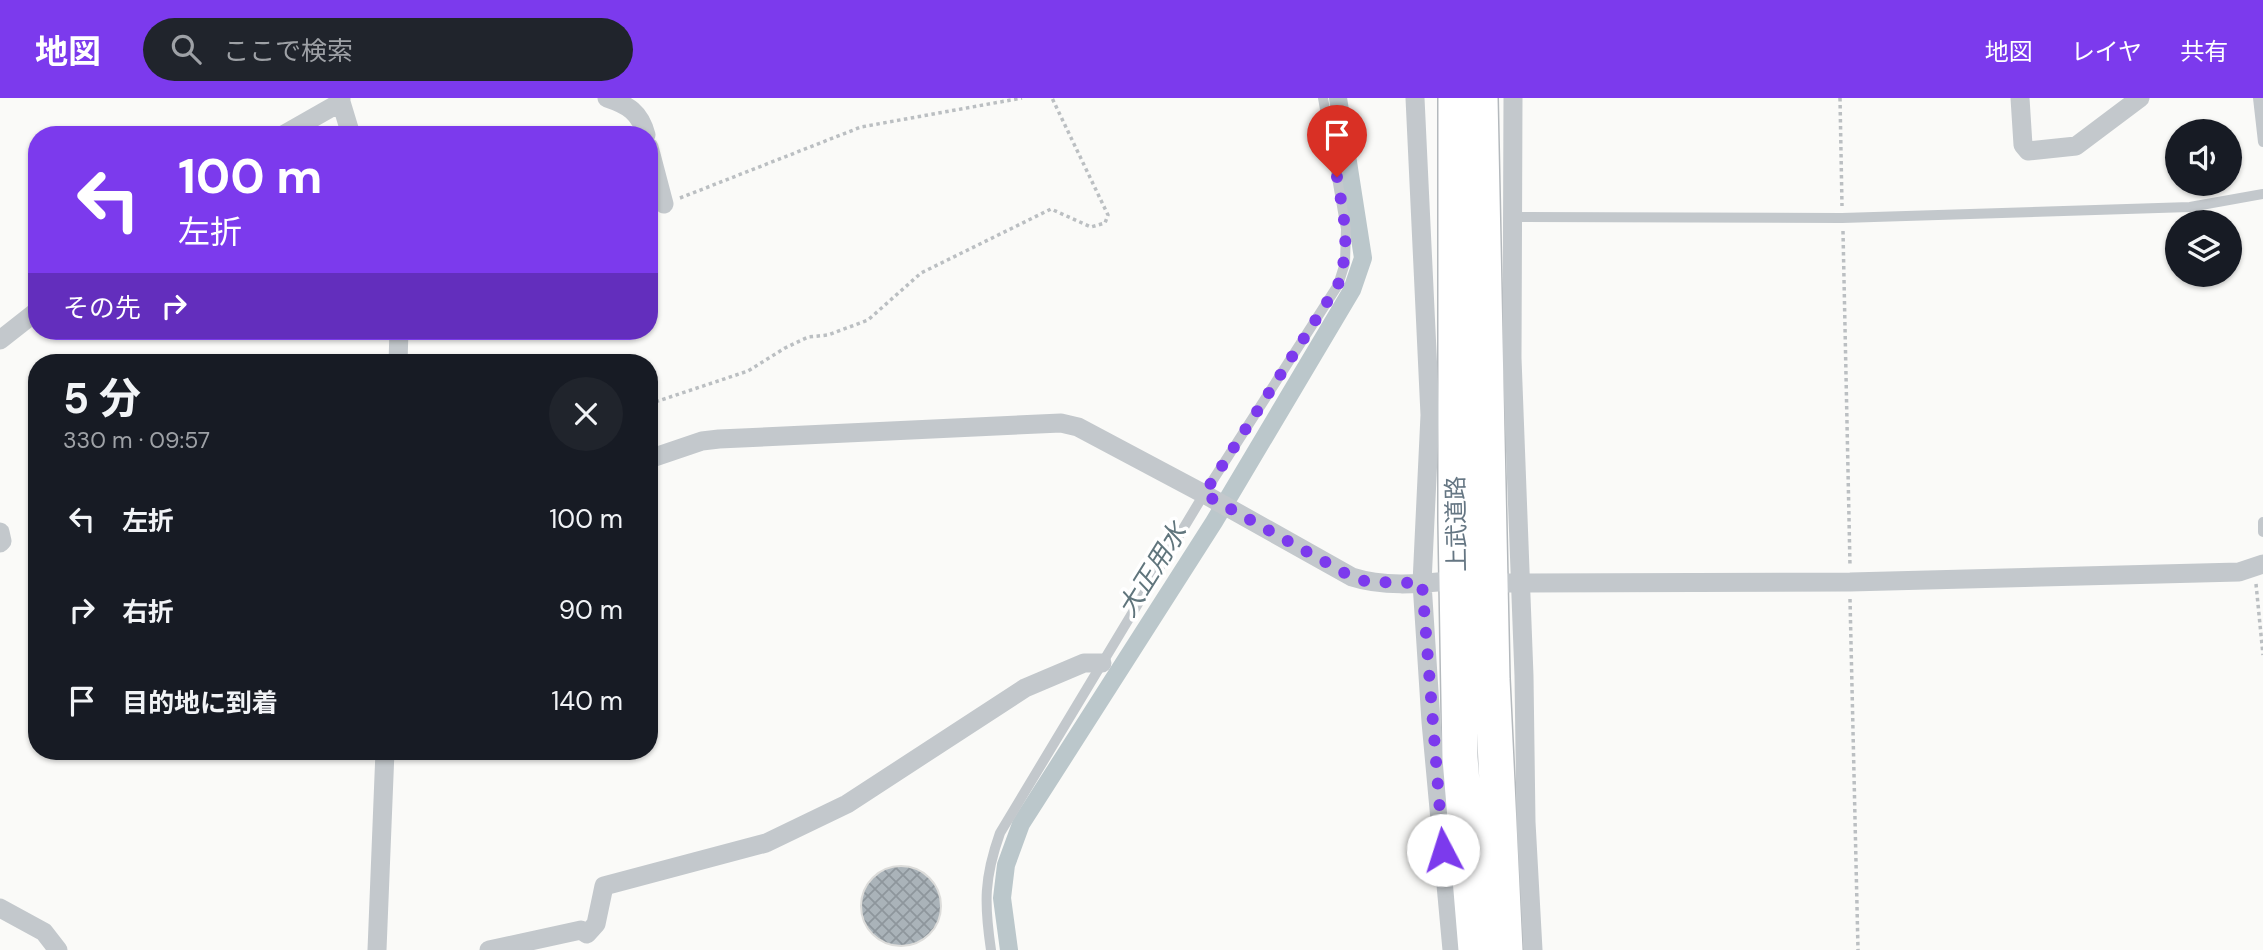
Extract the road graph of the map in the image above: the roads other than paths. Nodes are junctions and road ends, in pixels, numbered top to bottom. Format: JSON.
{"nodes":[{"id":1,"x":607,"y":98,"type":"edge"},
{"id":2,"x":1323,"y":98,"type":"edge"},
{"id":3,"x":1415,"y":98,"type":"edge"},
{"id":4,"x":1456,"y":98,"type":"edge"},
{"id":5,"x":1480,"y":98,"type":"edge"},
{"id":6,"x":1513,"y":98,"type":"edge"},
{"id":7,"x":2020,"y":98,"type":"edge"},
{"id":8,"x":2140,"y":98,"type":"edge"},
{"id":9,"x":2258,"y":98,"type":"edge"},
{"id":10,"x":341,"y":100,"type":"edge"},
{"id":11,"x":298,"y":126,"type":"edge"},
{"id":12,"x":348,"y":126,"type":"edge"},
{"id":13,"x":643,"y":126,"type":"edge"},
{"id":14,"x":2263,"y":142,"type":"edge"},
{"id":15,"x":658,"y":181,"type":"edge"},
{"id":16,"x":2263,"y":194,"type":"edge"},
{"id":17,"x":664,"y":204,"type":"road end"},
{"id":18,"x":1511,"y":216,"type":"junction"},
{"id":19,"x":28,"y":318,"type":"edge"},
{"id":20,"x":0,"y":340,"type":"edge"},
{"id":21,"x":658,"y":456,"type":"edge"},
{"id":22,"x":1208,"y":496,"type":"junction"},
{"id":23,"x":2263,"y":522,"type":"edge"},
{"id":24,"x":0,"y":532,"type":"edge"},
{"id":25,"x":2263,"y":532,"type":"edge"},
{"id":26,"x":0,"y":543,"type":"edge"},
{"id":27,"x":2259,"y":566,"type":"edge"},
{"id":28,"x":1449,"y":581,"type":"dead end"},
{"id":29,"x":1422,"y":583,"type":"junction"},
{"id":30,"x":1511,"y":584,"type":"junction"},
{"id":31,"x":1102,"y":663,"type":"junction"},
{"id":32,"x":385,"y":760,"type":"edge"},
{"id":33,"x":0,"y":908,"type":"edge"},
{"id":34,"x":58,"y":950,"type":"edge"},
{"id":35,"x":377,"y":950,"type":"edge"},
{"id":36,"x":489,"y":950,"type":"edge"},
{"id":37,"x":991,"y":950,"type":"edge"},
{"id":38,"x":1452,"y":950,"type":"edge"},
{"id":39,"x":1476,"y":950,"type":"edge"},
{"id":40,"x":1505,"y":950,"type":"edge"},
{"id":41,"x":1533,"y":950,"type":"edge"}],
"edges":[{"from":1,"to":13,"type":"street"},
{"from":2,"to":22,"type":"lane"},
{"from":3,"to":29,"type":"street"},
{"from":4,"to":39,"type":"highway","name":"上武道路"},
{"from":5,"to":40,"type":"highway","name":"上武道路"},
{"from":6,"to":18,"type":"street"},
{"from":7,"to":8,"type":"street"},
{"from":9,"to":14,"type":"lane"},
{"from":10,"to":11,"type":"street"},
{"from":10,"to":12,"type":"street"},
{"from":15,"to":17,"type":"street"},
{"from":16,"to":18,"type":"lane"},
{"from":18,"to":30,"type":"street"},
{"from":19,"to":20,"type":"street"},
{"from":21,"to":22,"type":"street"},
{"from":22,"to":29,"type":"street"},
{"from":22,"to":31,"type":"lane"},
{"from":23,"to":25,"type":"lane"},
{"from":24,"to":26,"type":"street"},
{"from":27,"to":30,"type":"street"},
{"from":28,"to":29,"type":"street"},
{"from":29,"to":38,"type":"street"},
{"from":30,"to":41,"type":"street"},
{"from":31,"to":36,"type":"street"},
{"from":31,"to":37,"type":"lane"},
{"from":32,"to":35,"type":"street"},
{"from":33,"to":34,"type":"street"}]}
